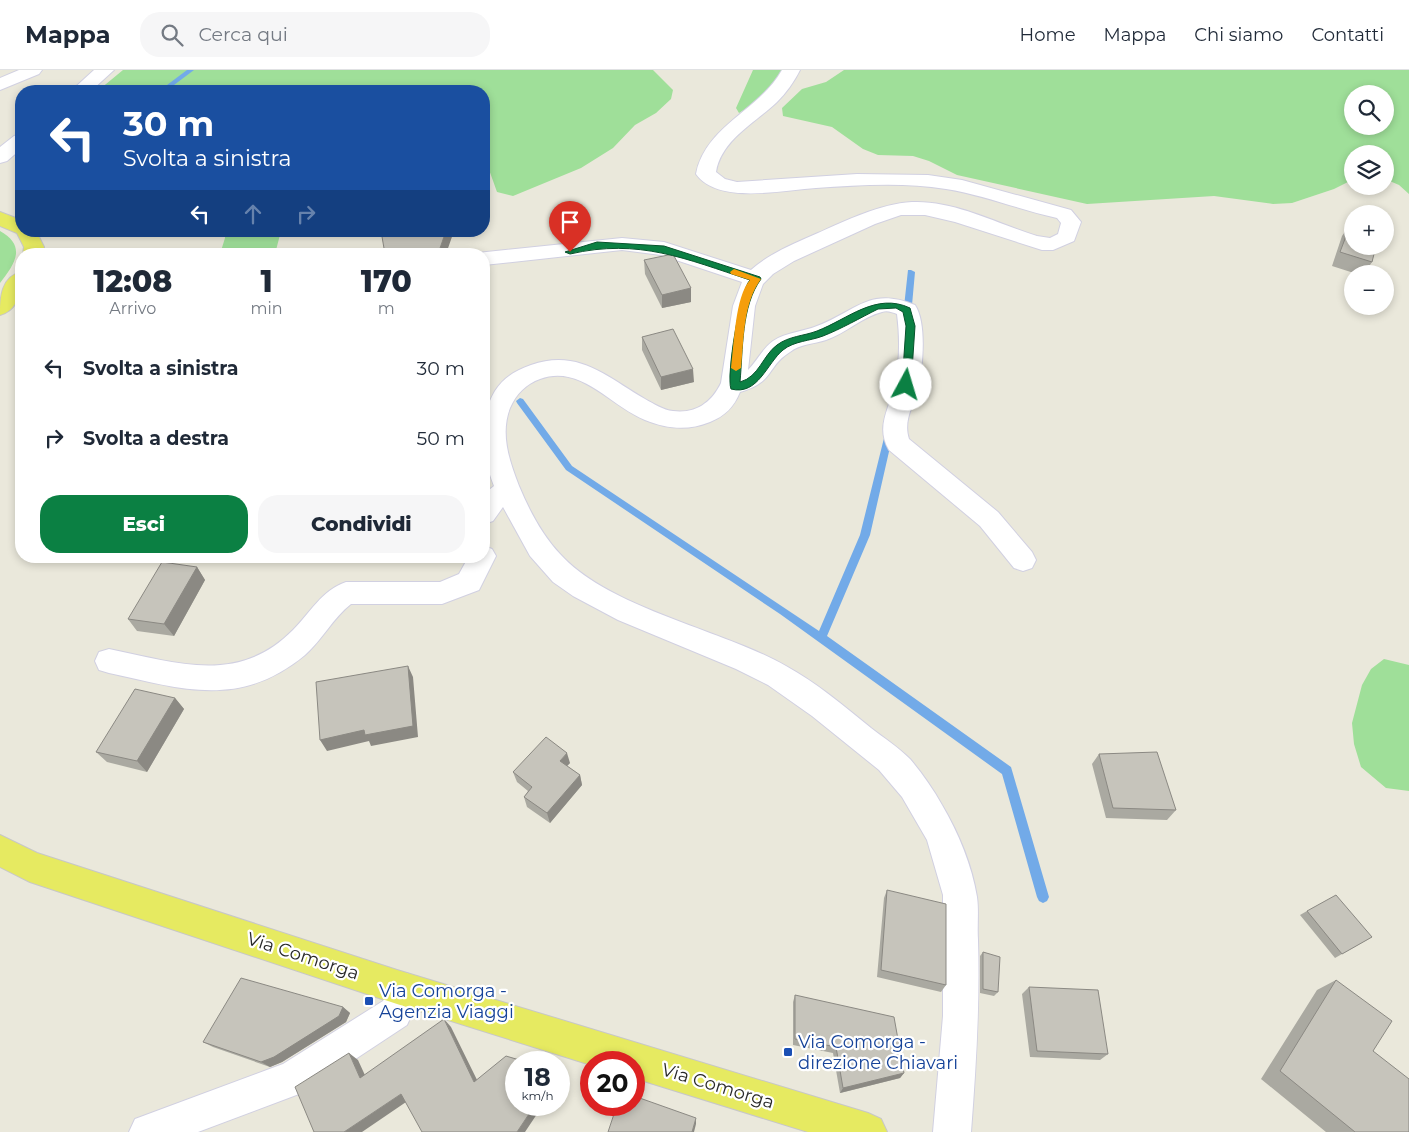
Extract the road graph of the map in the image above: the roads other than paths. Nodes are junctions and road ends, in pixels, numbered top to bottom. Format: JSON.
{"nodes":[{"id":1,"x":34,"y":70,"type":"edge"},
{"id":2,"x":105,"y":70,"type":"edge"},
{"id":3,"x":791,"y":70,"type":"edge"},
{"id":4,"x":0,"y":85,"type":"edge"},
{"id":5,"x":87,"y":85,"type":"edge"},
{"id":6,"x":15,"y":145,"type":"edge"},
{"id":7,"x":0,"y":157,"type":"edge"},
{"id":8,"x":0,"y":218,"type":"edge"},
{"id":9,"x":15,"y":225,"type":"edge"},
{"id":10,"x":490,"y":258,"type":"edge"},
{"id":11,"x":756,"y":279,"type":"junction"},
{"id":12,"x":15,"y":288,"type":"edge"},
{"id":13,"x":0,"y":308,"type":"edge"},
{"id":14,"x":734,"y":386,"type":"junction"},
{"id":15,"x":508,"y":490,"type":"junction"},
{"id":16,"x":490,"y":505,"type":"edge"},
{"id":17,"x":1023,"y":560,"type":"dead end"},
{"id":18,"x":479,"y":563,"type":"edge"},
{"id":19,"x":109,"y":661,"type":"dead end"},
{"id":20,"x":0,"y":850,"type":"edge"},
{"id":21,"x":406,"y":990,"type":"junction"},
{"id":22,"x":148,"y":1132,"type":"edge"},
{"id":23,"x":868,"y":1132,"type":"edge"},
{"id":24,"x":952,"y":1132,"type":"edge"}],
"edges":[{"from":1,"to":4,"type":"street"},
{"from":2,"to":5,"type":"street"},
{"from":3,"to":11,"type":"street"},
{"from":6,"to":7,"type":"street"},
{"from":8,"to":9,"type":"main road"},
{"from":10,"to":11,"type":"street"},
{"from":11,"to":14,"type":"street"},
{"from":12,"to":13,"type":"main road"},
{"from":14,"to":15,"type":"street"},
{"from":14,"to":17,"type":"street"},
{"from":15,"to":16,"type":"street"},
{"from":15,"to":24,"type":"street"},
{"from":18,"to":19,"type":"street"},
{"from":20,"to":21,"type":"main road","name":"Via Comorga"},
{"from":21,"to":22,"type":"street"},
{"from":21,"to":23,"type":"main road","name":"Via Comorga"}]}
